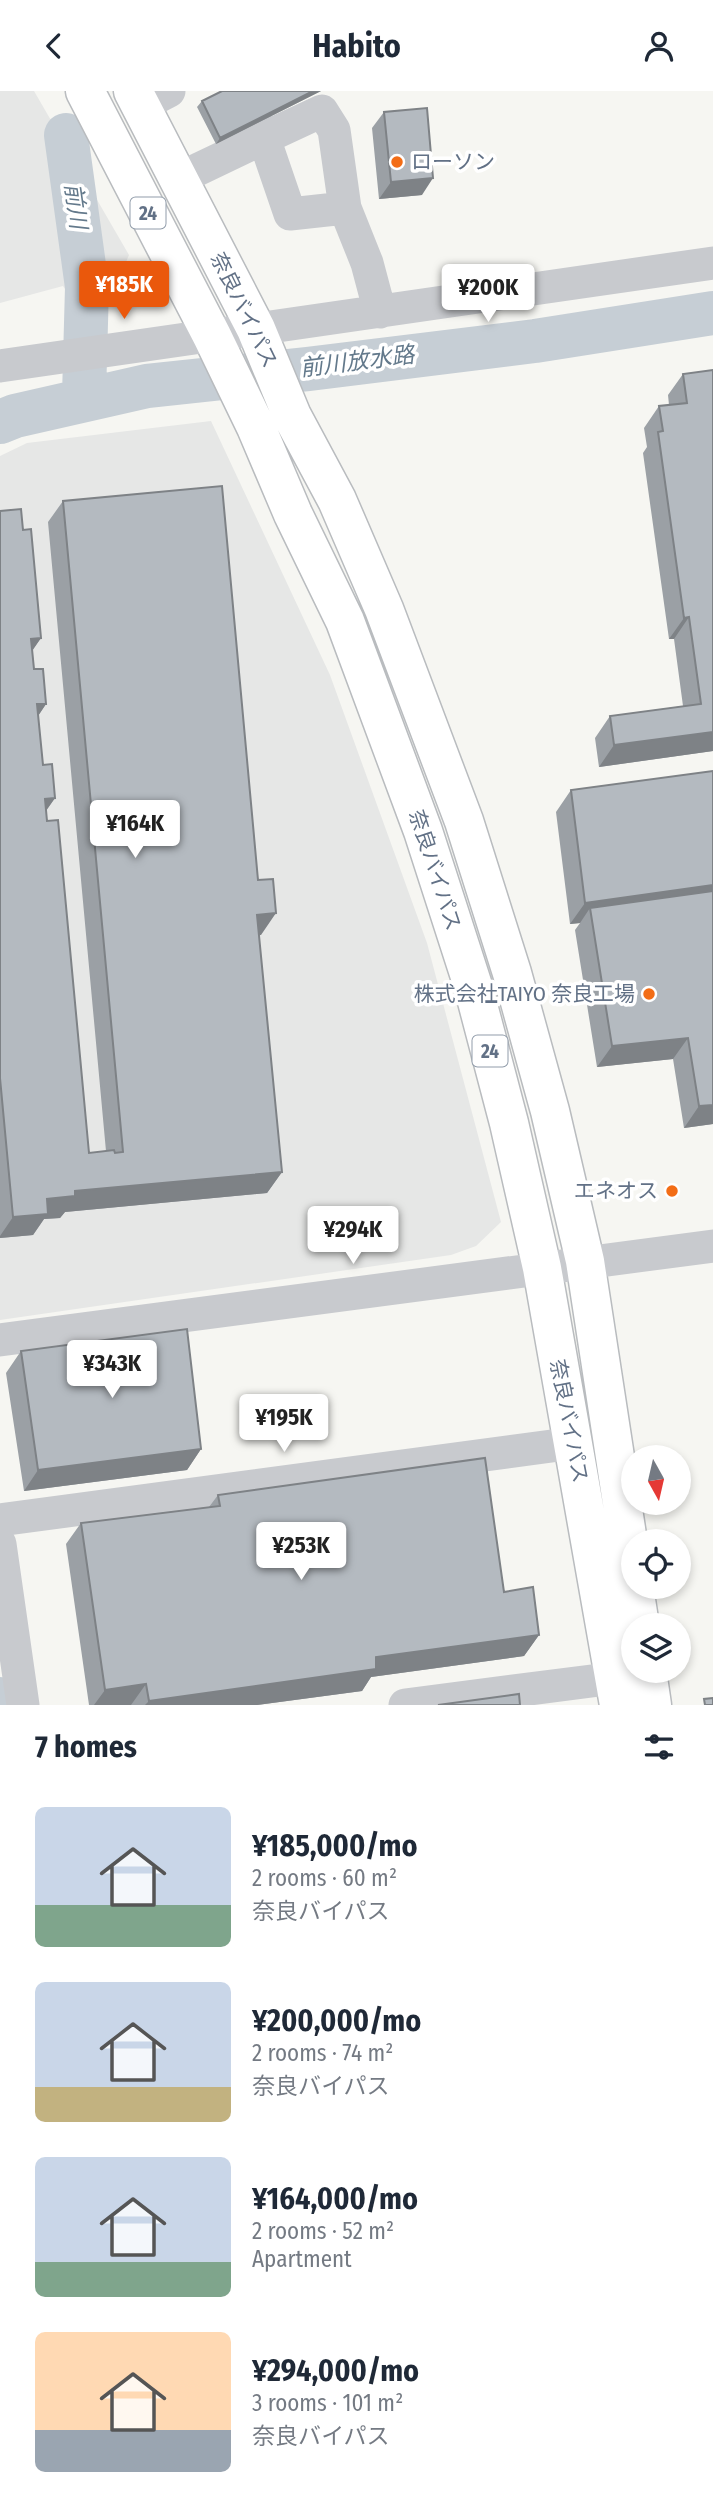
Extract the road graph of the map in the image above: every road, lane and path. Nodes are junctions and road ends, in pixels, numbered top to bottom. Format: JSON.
{"nodes":[{"id":1,"x":85,"y":91,"type":"edge"},
{"id":2,"x":241,"y":91,"type":"edge"},
{"id":3,"x":147,"y":96,"type":"edge"},
{"id":4,"x":317,"y":101,"type":"edge"},
{"id":5,"x":264,"y":138,"type":"junction"},
{"id":6,"x":178,"y":179,"type":"junction"},
{"id":7,"x":345,"y":208,"type":"junction"},
{"id":8,"x":713,"y":263,"type":"edge"},
{"id":9,"x":380,"y":312,"type":"junction"},
{"id":10,"x":263,"y":345,"type":"junction"},
{"id":11,"x":219,"y":352,"type":"junction"},
{"id":12,"x":0,"y":366,"type":"edge"},
{"id":13,"x":713,"y":1245,"type":"edge"},
{"id":14,"x":585,"y":1262,"type":"junction"},
{"id":15,"x":542,"y":1268,"type":"junction"},
{"id":16,"x":0,"y":1341,"type":"edge"},
{"id":17,"x":574,"y":1443,"type":"junction"},
{"id":18,"x":0,"y":1520,"type":"edge"},
{"id":19,"x":626,"y":1529,"type":"edge"},
{"id":20,"x":0,"y":1544,"type":"edge"},
{"id":21,"x":627,"y":1685,"type":"edge"},
{"id":22,"x":23,"y":1705,"type":"edge"},
{"id":23,"x":405,"y":1705,"type":"edge"},
{"id":24,"x":652,"y":1705,"type":"edge"}],
"edges":[{"from":1,"to":11,"type":"highway","name":"奈良バイパス","number":"24"},
{"from":2,"to":5,"type":"street"},
{"from":3,"to":6,"type":"highway","name":"奈良バイパス","number":"24"},
{"from":4,"to":5,"type":"street"},
{"from":4,"to":7,"type":"street"},
{"from":5,"to":6,"type":"street"},
{"from":5,"to":7,"type":"street"},
{"from":6,"to":10,"type":"highway","name":"奈良バイパス","number":"24"},
{"from":7,"to":9,"type":"street"},
{"from":8,"to":9,"type":"street"},
{"from":9,"to":10,"type":"street"},
{"from":10,"to":11,"type":"street"},
{"from":10,"to":14,"type":"highway","name":"奈良バイパス","number":"24"},
{"from":11,"to":12,"type":"street"},
{"from":11,"to":15,"type":"highway","name":"奈良バイパス","number":"24"},
{"from":13,"to":14,"type":"street"},
{"from":14,"to":15,"type":"street"},
{"from":14,"to":19,"type":"highway","name":"奈良バイパス","number":"24"},
{"from":15,"to":16,"type":"street"},
{"from":15,"to":17,"type":"highway","name":"奈良バイパス","number":"24"},
{"from":17,"to":18,"type":"street"},
{"from":17,"to":21,"type":"highway","name":"奈良バイパス","number":"24"},
{"from":20,"to":22,"type":"street"},
{"from":21,"to":23,"type":"street"},
{"from":21,"to":24,"type":"highway","name":"奈良バイパス","number":"24"}]}
